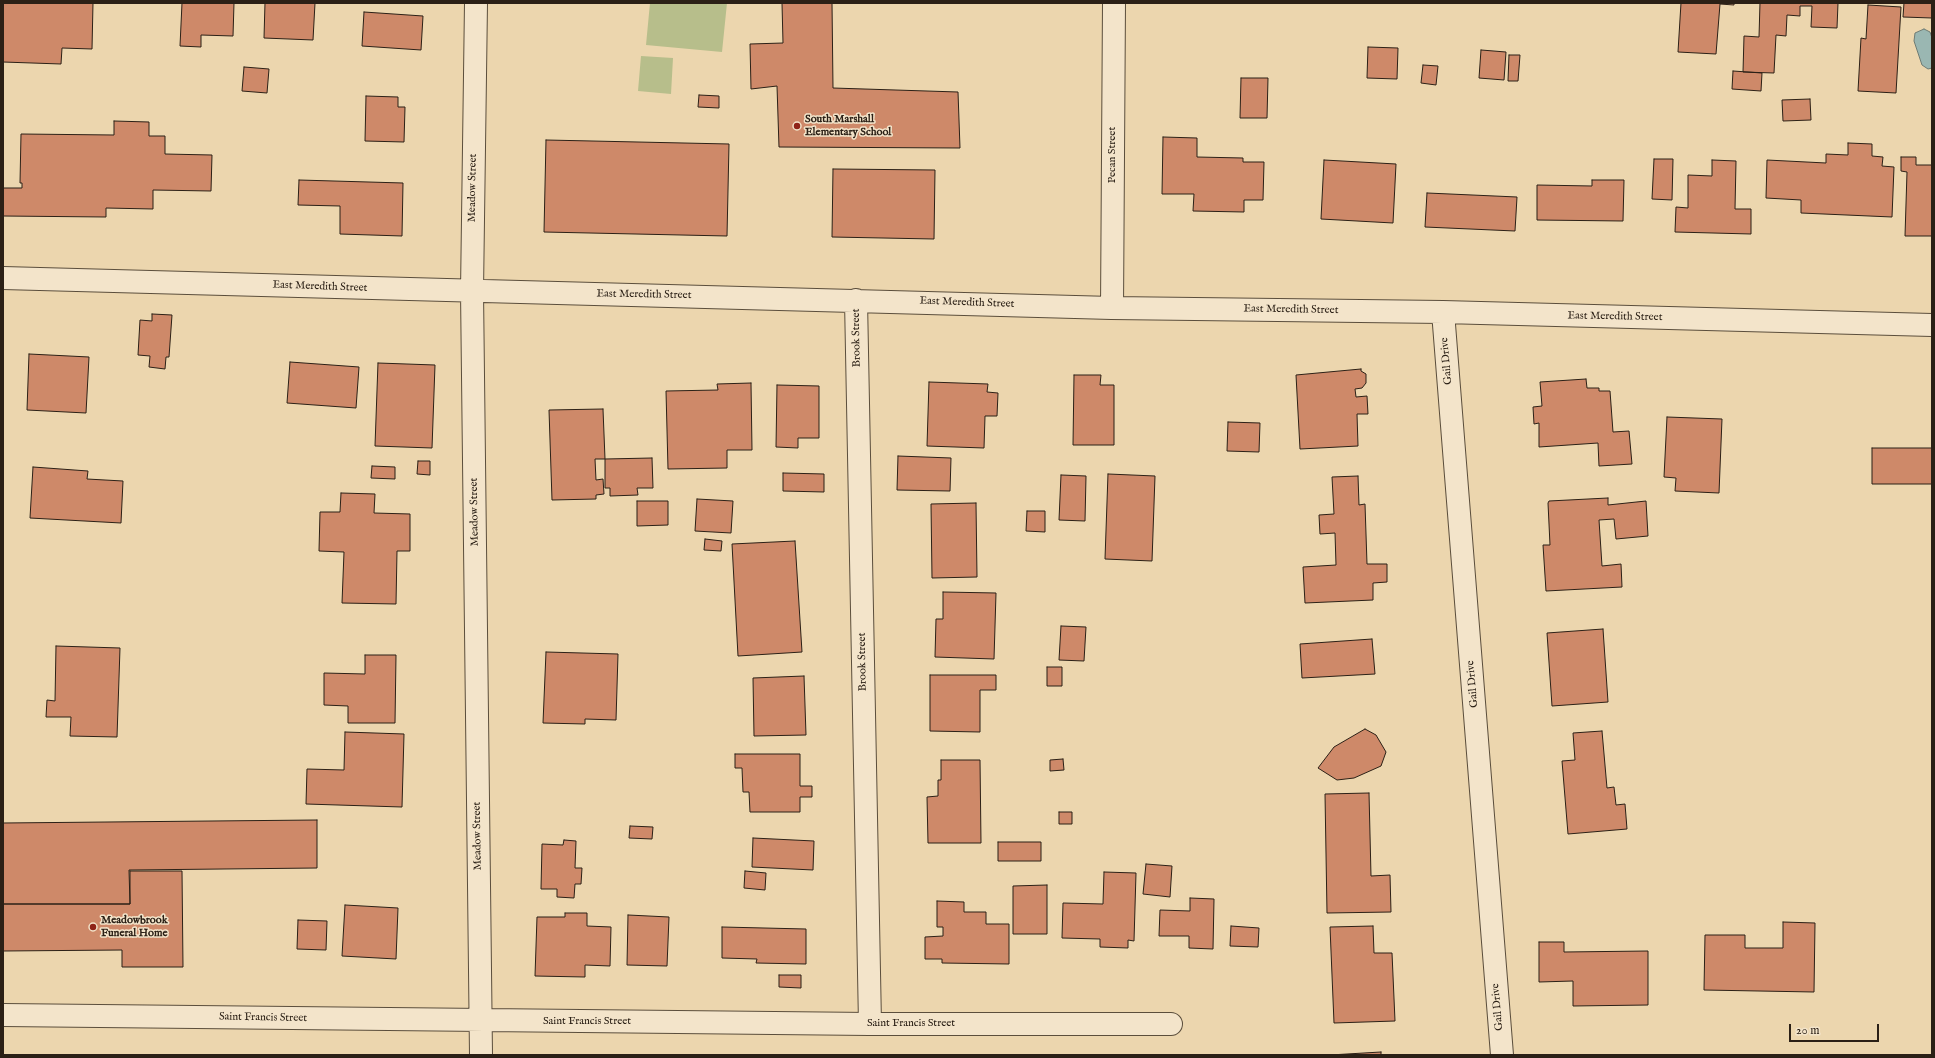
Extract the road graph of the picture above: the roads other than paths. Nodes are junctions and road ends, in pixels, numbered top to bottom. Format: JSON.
{"nodes":[{"id":1,"x":476,"y":3,"type":"edge"},
{"id":2,"x":1114,"y":3,"type":"edge"},
{"id":3,"x":3,"y":278,"type":"edge"},
{"id":4,"x":472,"y":291,"type":"junction"},
{"id":5,"x":856,"y":300,"type":"junction"},
{"id":6,"x":1112,"y":308,"type":"junction"},
{"id":7,"x":1443,"y":312,"type":"junction"},
{"id":8,"x":1932,"y":325,"type":"edge"},
{"id":9,"x":3,"y":1016,"type":"edge"},
{"id":10,"x":481,"y":1021,"type":"junction"},
{"id":11,"x":870,"y":1024,"type":"junction"},
{"id":12,"x":1171,"y":1024,"type":"dead end"},
{"id":13,"x":481,"y":1055,"type":"edge"},
{"id":14,"x":1502,"y":1055,"type":"edge"}],
"edges":[{"from":1,"to":4,"type":"street","name":"Meadow Street"},
{"from":2,"to":6,"type":"street","name":"Pecan Street"},
{"from":3,"to":4,"type":"street","name":"East Meredith Street"},
{"from":4,"to":5,"type":"street","name":"East Meredith Street"},
{"from":4,"to":10,"type":"street","name":"Meadow Street"},
{"from":5,"to":6,"type":"street","name":"East Meredith Street"},
{"from":5,"to":11,"type":"street","name":"Brook Street"},
{"from":6,"to":7,"type":"street","name":"East Meredith Street"},
{"from":7,"to":8,"type":"street","name":"East Meredith Street"},
{"from":7,"to":14,"type":"street","name":"Gail Drive"},
{"from":9,"to":10,"type":"street","name":"Saint Francis Street"},
{"from":10,"to":11,"type":"street","name":"Saint Francis Street"},
{"from":10,"to":13,"type":"street","name":"Meadow Street"},
{"from":11,"to":12,"type":"street","name":"Saint Francis Street"}]}
